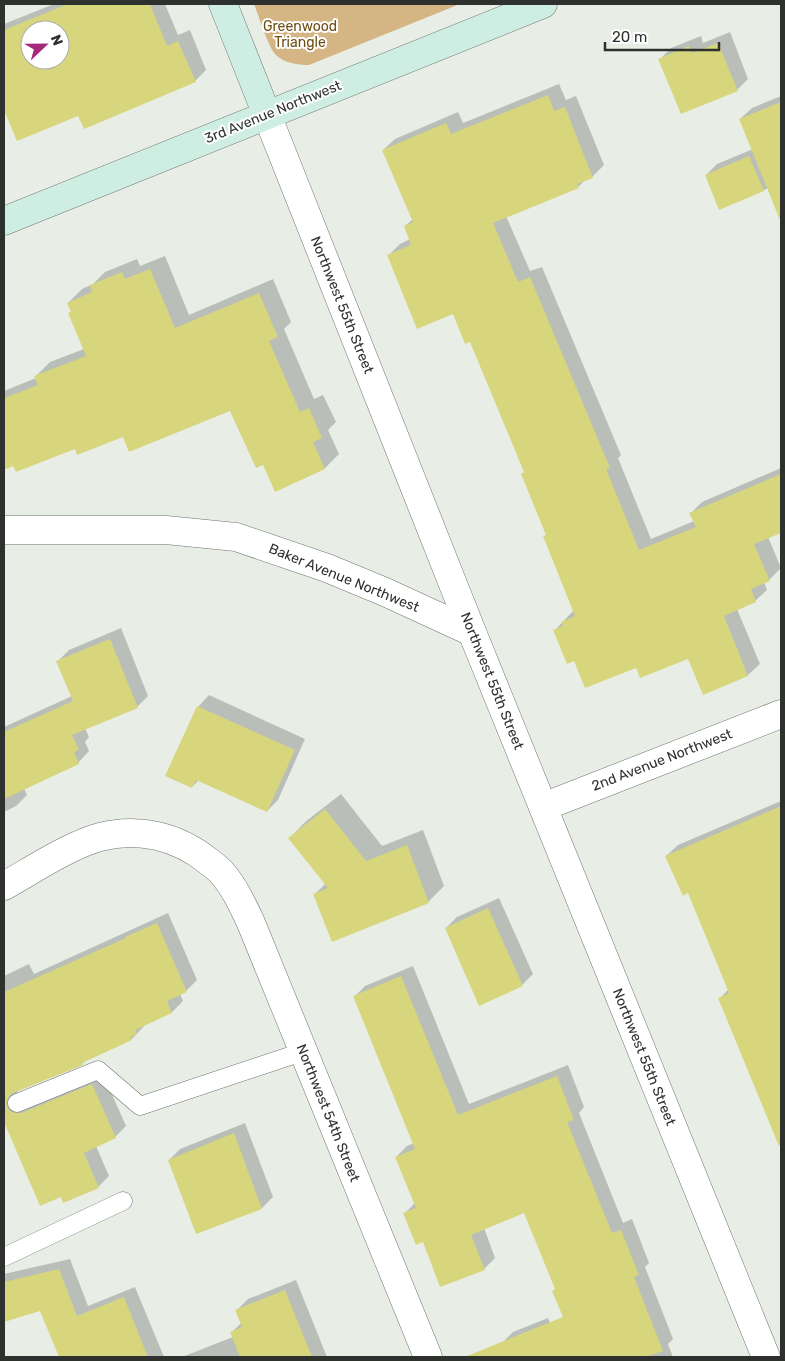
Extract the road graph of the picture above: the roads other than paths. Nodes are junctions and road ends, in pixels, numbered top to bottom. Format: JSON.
{"nodes":[{"id":1,"x":223,"y":4,"type":"edge"},
{"id":2,"x":543,"y":4,"type":"edge"},
{"id":3,"x":267,"y":115,"type":"junction"},
{"id":4,"x":4,"y":221,"type":"edge"},
{"id":5,"x":4,"y":530,"type":"edge"},
{"id":6,"x":472,"y":632,"type":"junction"},
{"id":7,"x":781,"y":714,"type":"edge"},
{"id":8,"x":543,"y":807,"type":"junction"},
{"id":9,"x":4,"y":886,"type":"edge"},
{"id":10,"x":302,"y":1052,"type":"junction"},
{"id":11,"x":17,"y":1103,"type":"dead end"},
{"id":12,"x":123,"y":1201,"type":"dead end"},
{"id":13,"x":4,"y":1257,"type":"edge"},
{"id":14,"x":428,"y":1357,"type":"edge"},
{"id":15,"x":766,"y":1357,"type":"edge"}],
"edges":[{"from":1,"to":3,"type":"street","name":"Northwest 55th Street"},
{"from":2,"to":3,"type":"street","name":"3rd Avenue Northwest"},
{"from":3,"to":4,"type":"street","name":"3rd Avenue Northwest"},
{"from":3,"to":6,"type":"street","name":"Northwest 55th Street"},
{"from":5,"to":6,"type":"street","name":"Baker Avenue Northwest"},
{"from":6,"to":8,"type":"street","name":"Northwest 55th Street"},
{"from":7,"to":8,"type":"street","name":"2nd Avenue Northwest"},
{"from":8,"to":15,"type":"street","name":"Northwest 55th Street"},
{"from":9,"to":10,"type":"street","name":"Northwest 54th Street"},
{"from":10,"to":11,"type":"lane"},
{"from":10,"to":14,"type":"street","name":"Northwest 54th Street"},
{"from":12,"to":13,"type":"lane"}]}
